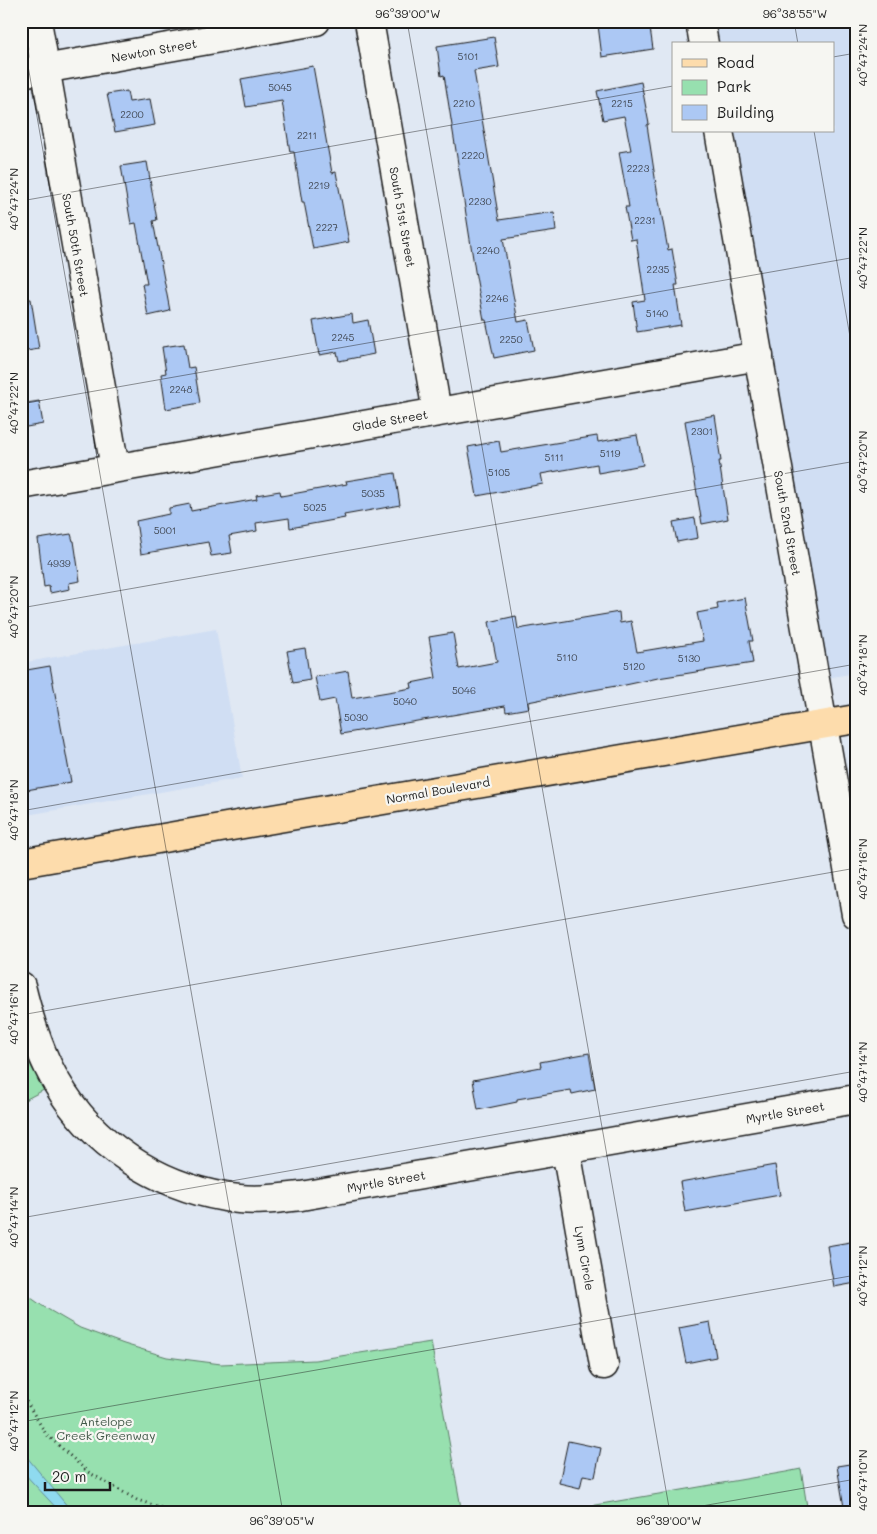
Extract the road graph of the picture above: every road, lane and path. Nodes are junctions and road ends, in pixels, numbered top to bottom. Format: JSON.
{"nodes":[{"id":1,"x":37,"y":21,"type":"edge"},
{"id":2,"x":316,"y":21,"type":"edge"},
{"id":3,"x":369,"y":21,"type":"edge"},
{"id":4,"x":700,"y":21,"type":"edge"},
{"id":5,"x":704,"y":42,"type":"edge"},
{"id":6,"x":33,"y":70,"type":"edge"},
{"id":7,"x":719,"y":132,"type":"edge"},
{"id":8,"x":759,"y":356,"type":"junction"},
{"id":9,"x":437,"y":412,"type":"junction"},
{"id":10,"x":115,"y":468,"type":"junction"},
{"id":11,"x":21,"y":485,"type":"edge"},
{"id":12,"x":856,"y":719,"type":"edge"},
{"id":13,"x":822,"y":724,"type":"junction"},
{"id":14,"x":21,"y":863,"type":"edge"},
{"id":15,"x":856,"y":914,"type":"edge"},
{"id":16,"x":21,"y":986,"type":"edge"},
{"id":17,"x":856,"y":1099,"type":"edge"},
{"id":18,"x":566,"y":1150,"type":"junction"},
{"id":19,"x":604,"y":1365,"type":"dead end"},
{"id":20,"x":21,"y":1393,"type":"edge"},
{"id":21,"x":180,"y":1513,"type":"edge"},
{"id":22,"x":615,"y":1513,"type":"edge"},
{"id":23,"x":647,"y":1513,"type":"edge"}],
"edges":[{"from":1,"to":6,"type":"street","name":"South 50th Street"},
{"from":2,"to":6,"type":"street","name":"Newton Street"},
{"from":3,"to":9,"type":"street","name":"South 51st Street"},
{"from":4,"to":5,"type":"street"},
{"from":6,"to":10,"type":"street","name":"South 50th Street"},
{"from":7,"to":8,"type":"street","name":"South 52nd Street"},
{"from":8,"to":9,"type":"street","name":"Glade Street"},
{"from":8,"to":13,"type":"street","name":"South 52nd Street"},
{"from":9,"to":10,"type":"street","name":"Glade Street"},
{"from":10,"to":11,"type":"street","name":"Glade Street"},
{"from":12,"to":13,"type":"main road","name":"Normal Boulevard"},
{"from":13,"to":14,"type":"main road","name":"Normal Boulevard"},
{"from":13,"to":15,"type":"street","name":"South 52nd Street"},
{"from":16,"to":18,"type":"street","name":"Myrtle Street"},
{"from":17,"to":18,"type":"street","name":"Myrtle Street"},
{"from":18,"to":19,"type":"street","name":"Lynn Circle"},
{"from":20,"to":21,"type":"path"},
{"from":22,"to":23,"type":"path"}]}
